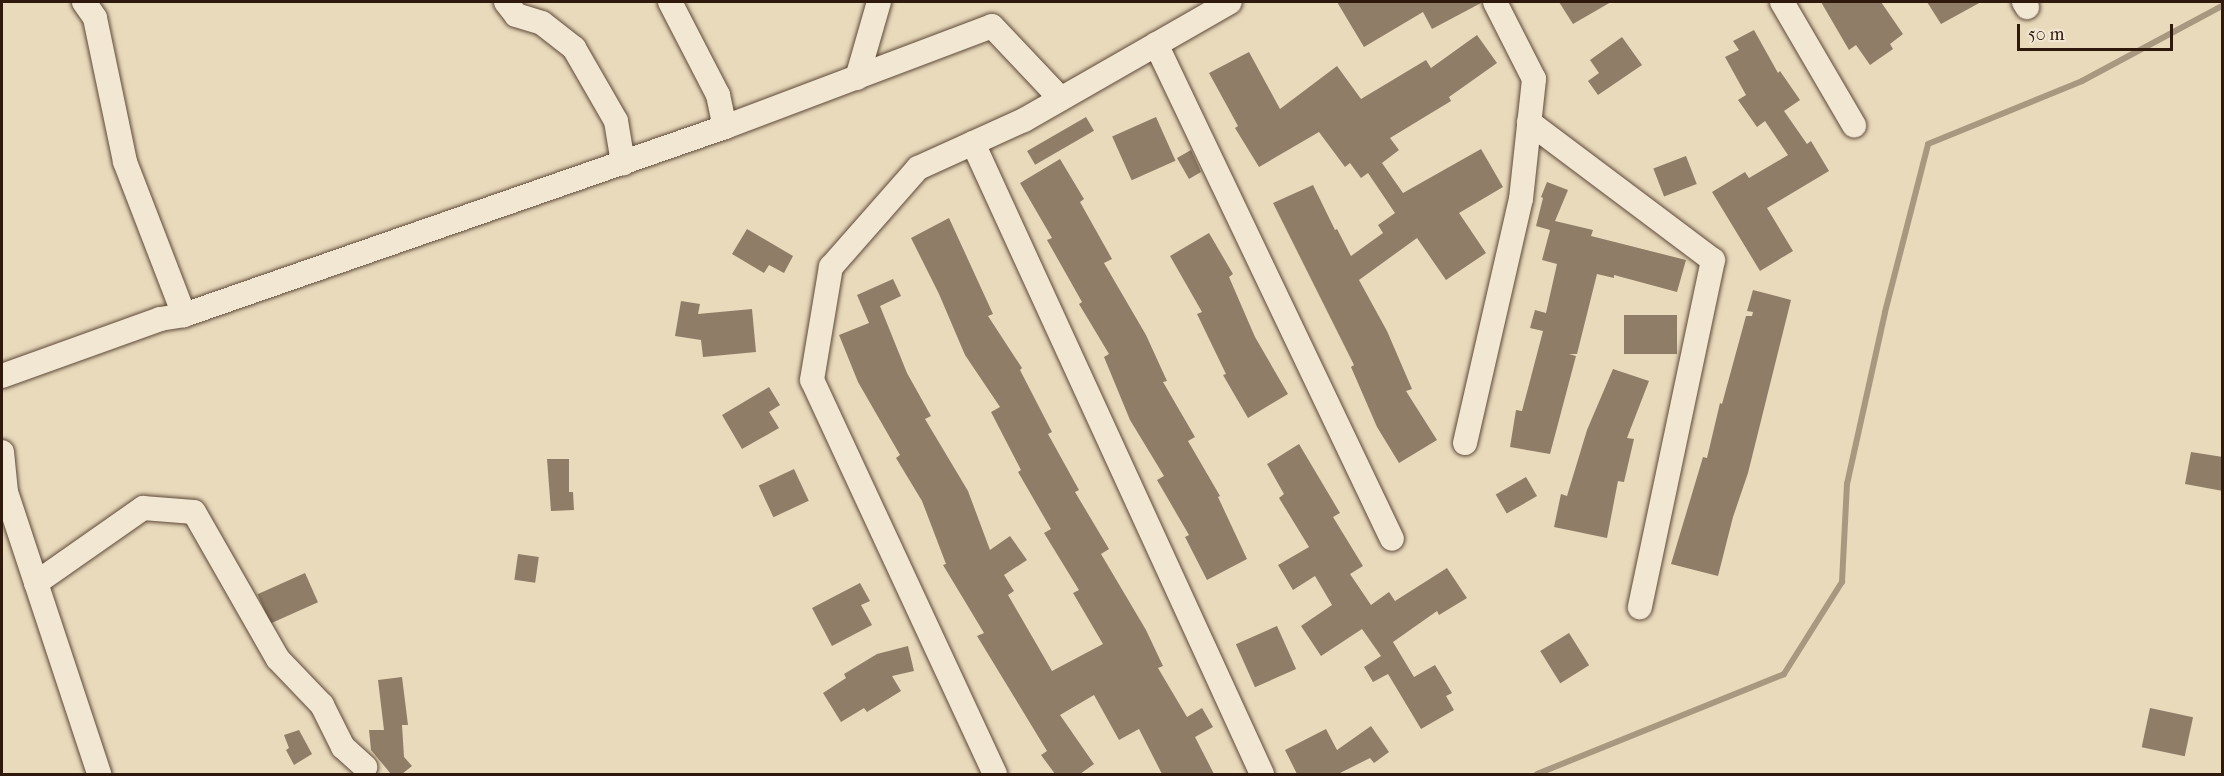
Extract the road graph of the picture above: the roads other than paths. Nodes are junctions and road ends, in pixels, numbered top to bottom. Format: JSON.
{"nodes":[{"id":1,"x":84,"y":2,"type":"edge"},
{"id":2,"x":506,"y":2,"type":"edge"},
{"id":3,"x":670,"y":2,"type":"edge"},
{"id":4,"x":879,"y":2,"type":"edge"},
{"id":5,"x":1230,"y":2,"type":"edge"},
{"id":6,"x":1495,"y":2,"type":"edge"},
{"id":7,"x":1782,"y":2,"type":"edge"},
{"id":8,"x":1156,"y":44,"type":"junction"},
{"id":9,"x":858,"y":78,"type":"junction"},
{"id":10,"x":1060,"y":99,"type":"junction"},
{"id":11,"x":1529,"y":122,"type":"junction"},
{"id":12,"x":1854,"y":125,"type":"dead end"},
{"id":13,"x":725,"y":128,"type":"junction"},
{"id":14,"x":973,"y":143,"type":"junction"},
{"id":15,"x":623,"y":163,"type":"junction"},
{"id":16,"x":183,"y":315,"type":"junction"},
{"id":17,"x":6,"y":368,"type":"edge"},
{"id":18,"x":1465,"y":443,"type":"dead end"},
{"id":19,"x":2,"y":452,"type":"edge"},
{"id":20,"x":1392,"y":539,"type":"dead end"},
{"id":21,"x":36,"y":583,"type":"junction"},
{"id":22,"x":1640,"y":607,"type":"dead end"},
{"id":23,"x":365,"y":767,"type":"dead end"},
{"id":24,"x":99,"y":774,"type":"edge"},
{"id":25,"x":995,"y":774,"type":"edge"},
{"id":26,"x":1262,"y":774,"type":"edge"}],
"edges":[{"from":1,"to":16,"type":"street"},
{"from":2,"to":15,"type":"street"},
{"from":3,"to":13,"type":"street"},
{"from":4,"to":9,"type":"street"},
{"from":5,"to":8,"type":"street"},
{"from":6,"to":11,"type":"street"},
{"from":7,"to":12,"type":"street"},
{"from":8,"to":10,"type":"street"},
{"from":8,"to":20,"type":"street"},
{"from":9,"to":10,"type":"street"},
{"from":9,"to":13,"type":"street"},
{"from":10,"to":14,"type":"street"},
{"from":11,"to":18,"type":"street"},
{"from":11,"to":22,"type":"street"},
{"from":13,"to":15,"type":"street"},
{"from":14,"to":25,"type":"street"},
{"from":14,"to":26,"type":"street"},
{"from":15,"to":16,"type":"street"},
{"from":16,"to":17,"type":"street"},
{"from":19,"to":21,"type":"street"},
{"from":21,"to":23,"type":"street"},
{"from":21,"to":24,"type":"street"}]}
